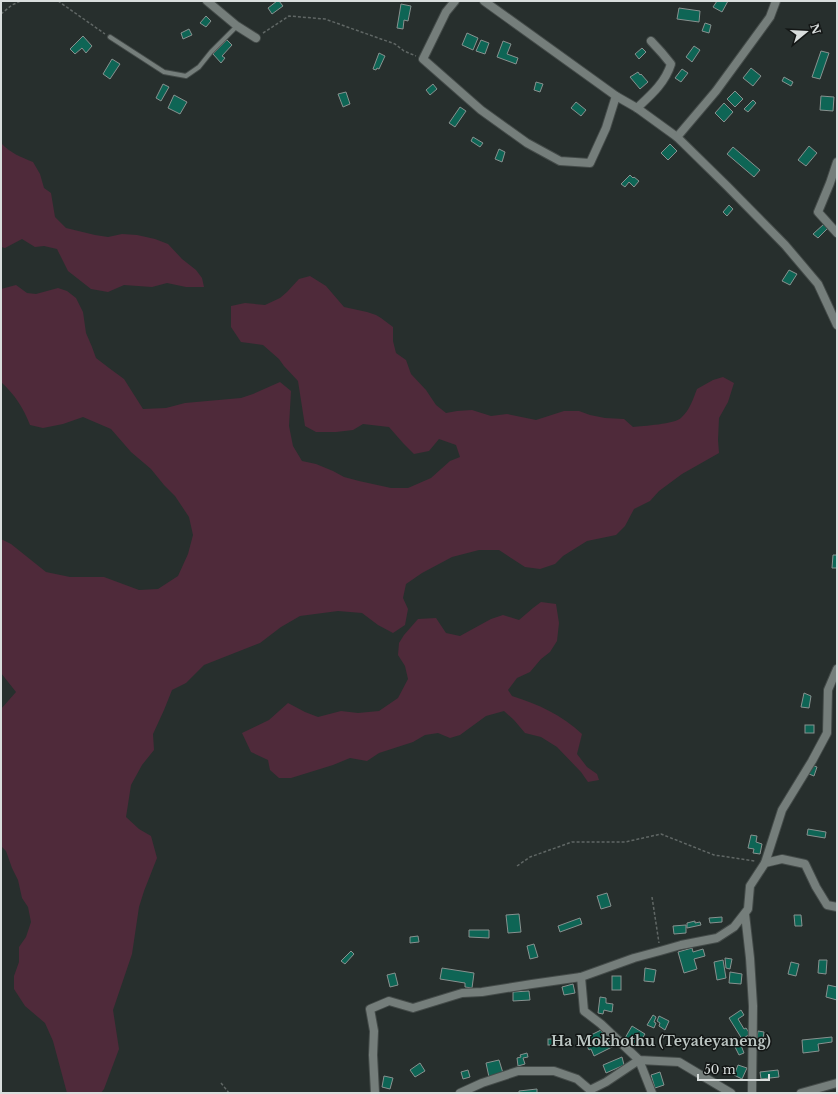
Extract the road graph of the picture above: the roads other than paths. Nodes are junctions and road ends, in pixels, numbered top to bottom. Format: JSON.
{"nodes":[{"id":1,"x":207,"y":1,"type":"edge"},
{"id":2,"x":455,"y":1,"type":"edge"},
{"id":3,"x":484,"y":1,"type":"edge"},
{"id":4,"x":776,"y":1,"type":"edge"},
{"id":5,"x":236,"y":26,"type":"junction"},
{"id":6,"x":110,"y":37,"type":"road end"},
{"id":7,"x":256,"y":38,"type":"road end"},
{"id":8,"x":651,"y":41,"type":"dead end"},
{"id":9,"x":616,"y":96,"type":"junction"},
{"id":10,"x":637,"y":108,"type":"junction"},
{"id":11,"x":677,"y":137,"type":"junction"},
{"id":12,"x":837,"y":162,"type":"edge"},
{"id":13,"x":837,"y":233,"type":"edge"},
{"id":14,"x":837,"y":325,"type":"edge"},
{"id":15,"x":837,"y":669,"type":"edge"},
{"id":16,"x":765,"y":863,"type":"junction"},
{"id":17,"x":837,"y":907,"type":"edge"},
{"id":18,"x":745,"y":914,"type":"junction"},
{"id":19,"x":581,"y":977,"type":"junction"},
{"id":20,"x":639,"y":1060,"type":"junction"},
{"id":21,"x":837,"y":1083,"type":"edge"},
{"id":22,"x":375,"y":1093,"type":"edge"},
{"id":23,"x":460,"y":1093,"type":"edge"},
{"id":24,"x":652,"y":1093,"type":"edge"},
{"id":25,"x":731,"y":1093,"type":"edge"},
{"id":26,"x":752,"y":1093,"type":"edge"},
{"id":27,"x":801,"y":1093,"type":"edge"}],
"edges":[{"from":1,"to":5,"type":"street"},
{"from":2,"to":9,"type":"street"},
{"from":3,"to":9,"type":"street"},
{"from":4,"to":11,"type":"street"},
{"from":5,"to":6,"type":"lane"},
{"from":5,"to":7,"type":"street"},
{"from":8,"to":10,"type":"street"},
{"from":9,"to":10,"type":"street"},
{"from":10,"to":11,"type":"street"},
{"from":11,"to":14,"type":"street"},
{"from":12,"to":13,"type":"street"},
{"from":15,"to":16,"type":"street"},
{"from":16,"to":17,"type":"street"},
{"from":16,"to":18,"type":"street"},
{"from":18,"to":19,"type":"street"},
{"from":18,"to":26,"type":"street"},
{"from":19,"to":20,"type":"street"},
{"from":19,"to":22,"type":"street"},
{"from":20,"to":23,"type":"street"},
{"from":20,"to":24,"type":"street"},
{"from":20,"to":25,"type":"street"},
{"from":21,"to":27,"type":"street"}]}
